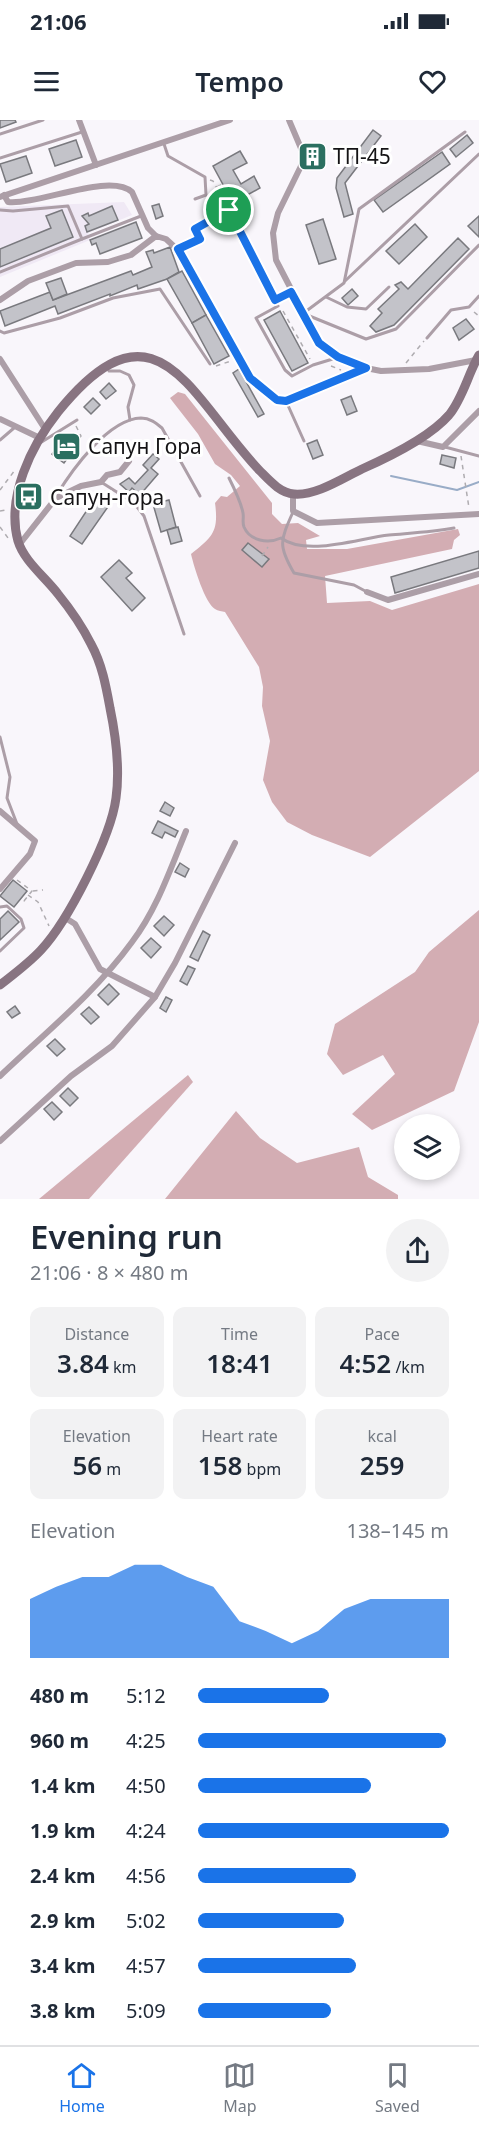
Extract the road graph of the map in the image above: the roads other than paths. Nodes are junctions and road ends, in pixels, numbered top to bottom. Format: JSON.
{"nodes":[{"id":1,"x":43,"y":120,"type":"edge"},
{"id":2,"x":79,"y":120,"type":"edge"},
{"id":3,"x":230,"y":120,"type":"edge"},
{"id":4,"x":290,"y":120,"type":"edge"},
{"id":5,"x":83,"y":131,"type":"junction"},
{"id":6,"x":465,"y":132,"type":"dead end"},
{"id":7,"x":0,"y":134,"type":"edge"},
{"id":8,"x":164,"y":144,"type":"junction"},
{"id":9,"x":479,"y":154,"type":"edge"},
{"id":10,"x":0,"y":158,"type":"edge"},
{"id":11,"x":96,"y":165,"type":"junction"},
{"id":12,"x":2,"y":196,"type":"edge"},
{"id":13,"x":195,"y":200,"type":"dead end"},
{"id":14,"x":8,"y":202,"type":"junction"},
{"id":15,"x":0,"y":210,"type":"edge"},
{"id":16,"x":7,"y":210,"type":"junction"},
{"id":17,"x":142,"y":215,"type":"junction"},
{"id":18,"x":241,"y":233,"type":"road end"},
{"id":19,"x":156,"y":236,"type":"junction"},
{"id":20,"x":82,"y":239,"type":"junction"},
{"id":21,"x":479,"y":245,"type":"edge"},
{"id":22,"x":0,"y":272,"type":"edge"},
{"id":23,"x":344,"y":283,"type":"junction"},
{"id":24,"x":389,"y":287,"type":"dead end"},
{"id":25,"x":479,"y":296,"type":"edge"},
{"id":26,"x":326,"y":297,"type":"junction"},
{"id":27,"x":0,"y":300,"type":"edge"},
{"id":28,"x":303,"y":313,"type":"junction"},
{"id":29,"x":0,"y":331,"type":"edge"},
{"id":30,"x":427,"y":338,"type":"road end"},
{"id":31,"x":338,"y":357,"type":"junction"},
{"id":32,"x":478,"y":358,"type":"edge"},
{"id":33,"x":0,"y":359,"type":"edge"},
{"id":34,"x":210,"y":364,"type":"road end"},
{"id":35,"x":366,"y":368,"type":"junction"},
{"id":36,"x":98,"y":371,"type":"junction"},
{"id":37,"x":286,"y":401,"type":"junction"},
{"id":38,"x":479,"y":411,"type":"edge"},
{"id":39,"x":0,"y":419,"type":"edge"},
{"id":40,"x":77,"y":420,"type":"dead end"},
{"id":41,"x":130,"y":421,"type":"junction"},
{"id":42,"x":15,"y":426,"type":"junction"},
{"id":43,"x":45,"y":429,"type":"junction"},
{"id":44,"x":0,"y":440,"type":"edge"},
{"id":45,"x":304,"y":441,"type":"dead end"},
{"id":46,"x":415,"y":441,"type":"junction"},
{"id":47,"x":38,"y":442,"type":"junction"},
{"id":48,"x":443,"y":447,"type":"junction"},
{"id":49,"x":479,"y":456,"type":"edge"},
{"id":50,"x":129,"y":461,"type":"dead end"},
{"id":51,"x":229,"y":478,"type":"dead end"},
{"id":52,"x":101,"y":482,"type":"junction"},
{"id":53,"x":293,"y":494,"type":"junction"},
{"id":54,"x":201,"y":496,"type":"dead end"},
{"id":55,"x":54,"y":500,"type":"junction"},
{"id":56,"x":293,"y":511,"type":"junction"},
{"id":57,"x":479,"y":514,"type":"edge"},
{"id":58,"x":454,"y":528,"type":"dead end"},
{"id":59,"x":281,"y":538,"type":"junction"},
{"id":60,"x":15,"y":543,"type":"junction"},
{"id":61,"x":479,"y":574,"type":"edge"},
{"id":62,"x":367,"y":592,"type":"joint"},
{"id":63,"x":184,"y":634,"type":"dead end"},
{"id":64,"x":0,"y":737,"type":"edge"},
{"id":65,"x":0,"y":811,"type":"edge"},
{"id":66,"x":17,"y":824,"type":"junction"},
{"id":67,"x":186,"y":831,"type":"dead end"},
{"id":68,"x":235,"y":843,"type":"dead end"},
{"id":69,"x":0,"y":889,"type":"edge"},
{"id":70,"x":0,"y":907,"type":"edge"},
{"id":71,"x":64,"y":917,"type":"junction"},
{"id":72,"x":0,"y":951,"type":"edge"},
{"id":73,"x":108,"y":972,"type":"junction"},
{"id":74,"x":0,"y":986,"type":"edge"},
{"id":75,"x":155,"y":997,"type":"junction"},
{"id":76,"x":0,"y":1076,"type":"edge"},
{"id":77,"x":0,"y":1141,"type":"edge"}],
"edges":[{"from":1,"to":7,"type":"lane"},
{"from":2,"to":5,"type":"street"},
{"from":3,"to":8,"type":"street"},
{"from":4,"to":28,"type":"street"},
{"from":5,"to":10,"type":"lane"},
{"from":5,"to":11,"type":"street"},
{"from":6,"to":23,"type":"lane"},
{"from":8,"to":11,"type":"street"},
{"from":8,"to":13,"type":"lane"},
{"from":9,"to":23,"type":"lane"},
{"from":11,"to":12,"type":"street"},
{"from":12,"to":14,"type":"street"},
{"from":14,"to":16,"type":"lane"},
{"from":14,"to":17,"type":"street"},
{"from":15,"to":16,"type":"lane"},
{"from":16,"to":20,"type":"lane"},
{"from":17,"to":19,"type":"street"},
{"from":17,"to":20,"type":"lane"},
{"from":18,"to":31,"type":"lane"},
{"from":19,"to":27,"type":"street"},
{"from":19,"to":37,"type":"street"},
{"from":20,"to":22,"type":"lane"},
{"from":21,"to":28,"type":"lane"},
{"from":23,"to":26,"type":"lane"},
{"from":24,"to":26,"type":"lane"},
{"from":25,"to":30,"type":"lane"},
{"from":26,"to":28,"type":"lane"},
{"from":28,"to":31,"type":"street"},
{"from":29,"to":34,"type":"lane"},
{"from":31,"to":35,"type":"street"},
{"from":32,"to":35,"type":"street"},
{"from":32,"to":46,"type":"main road"},
{"from":33,"to":43,"type":"street"},
{"from":35,"to":37,"type":"street"},
{"from":36,"to":41,"type":"lane"},
{"from":36,"to":43,"type":"main road"},
{"from":36,"to":53,"type":"main road"},
{"from":37,"to":45,"type":"lane"},
{"from":38,"to":48,"type":"street"},
{"from":39,"to":42,"type":"street"},
{"from":40,"to":47,"type":"lane"},
{"from":41,"to":54,"type":"lane"},
{"from":41,"to":55,"type":"lane"},
{"from":42,"to":44,"type":"lane"},
{"from":42,"to":47,"type":"street"},
{"from":43,"to":47,"type":"main road"},
{"from":46,"to":48,"type":"street"},
{"from":46,"to":53,"type":"main road"},
{"from":47,"to":60,"type":"main road"},
{"from":48,"to":49,"type":"lane"},
{"from":50,"to":52,"type":"street"},
{"from":51,"to":59,"type":"lane"},
{"from":52,"to":55,"type":"street"},
{"from":52,"to":63,"type":"lane"},
{"from":53,"to":56,"type":"street"},
{"from":55,"to":60,"type":"street"},
{"from":56,"to":57,"type":"street"},
{"from":56,"to":59,"type":"lane"},
{"from":58,"to":59,"type":"lane"},
{"from":59,"to":62,"type":"lane"},
{"from":60,"to":71,"type":"main road"},
{"from":61,"to":62,"type":"street"},
{"from":64,"to":66,"type":"lane"},
{"from":65,"to":66,"type":"street"},
{"from":66,"to":69,"type":"street"},
{"from":67,"to":73,"type":"street"},
{"from":68,"to":75,"type":"street"},
{"from":70,"to":72,"type":"lane"},
{"from":71,"to":73,"type":"street"},
{"from":71,"to":74,"type":"main road"},
{"from":73,"to":75,"type":"street"},
{"from":73,"to":76,"type":"street"},
{"from":75,"to":77,"type":"street"}]}
